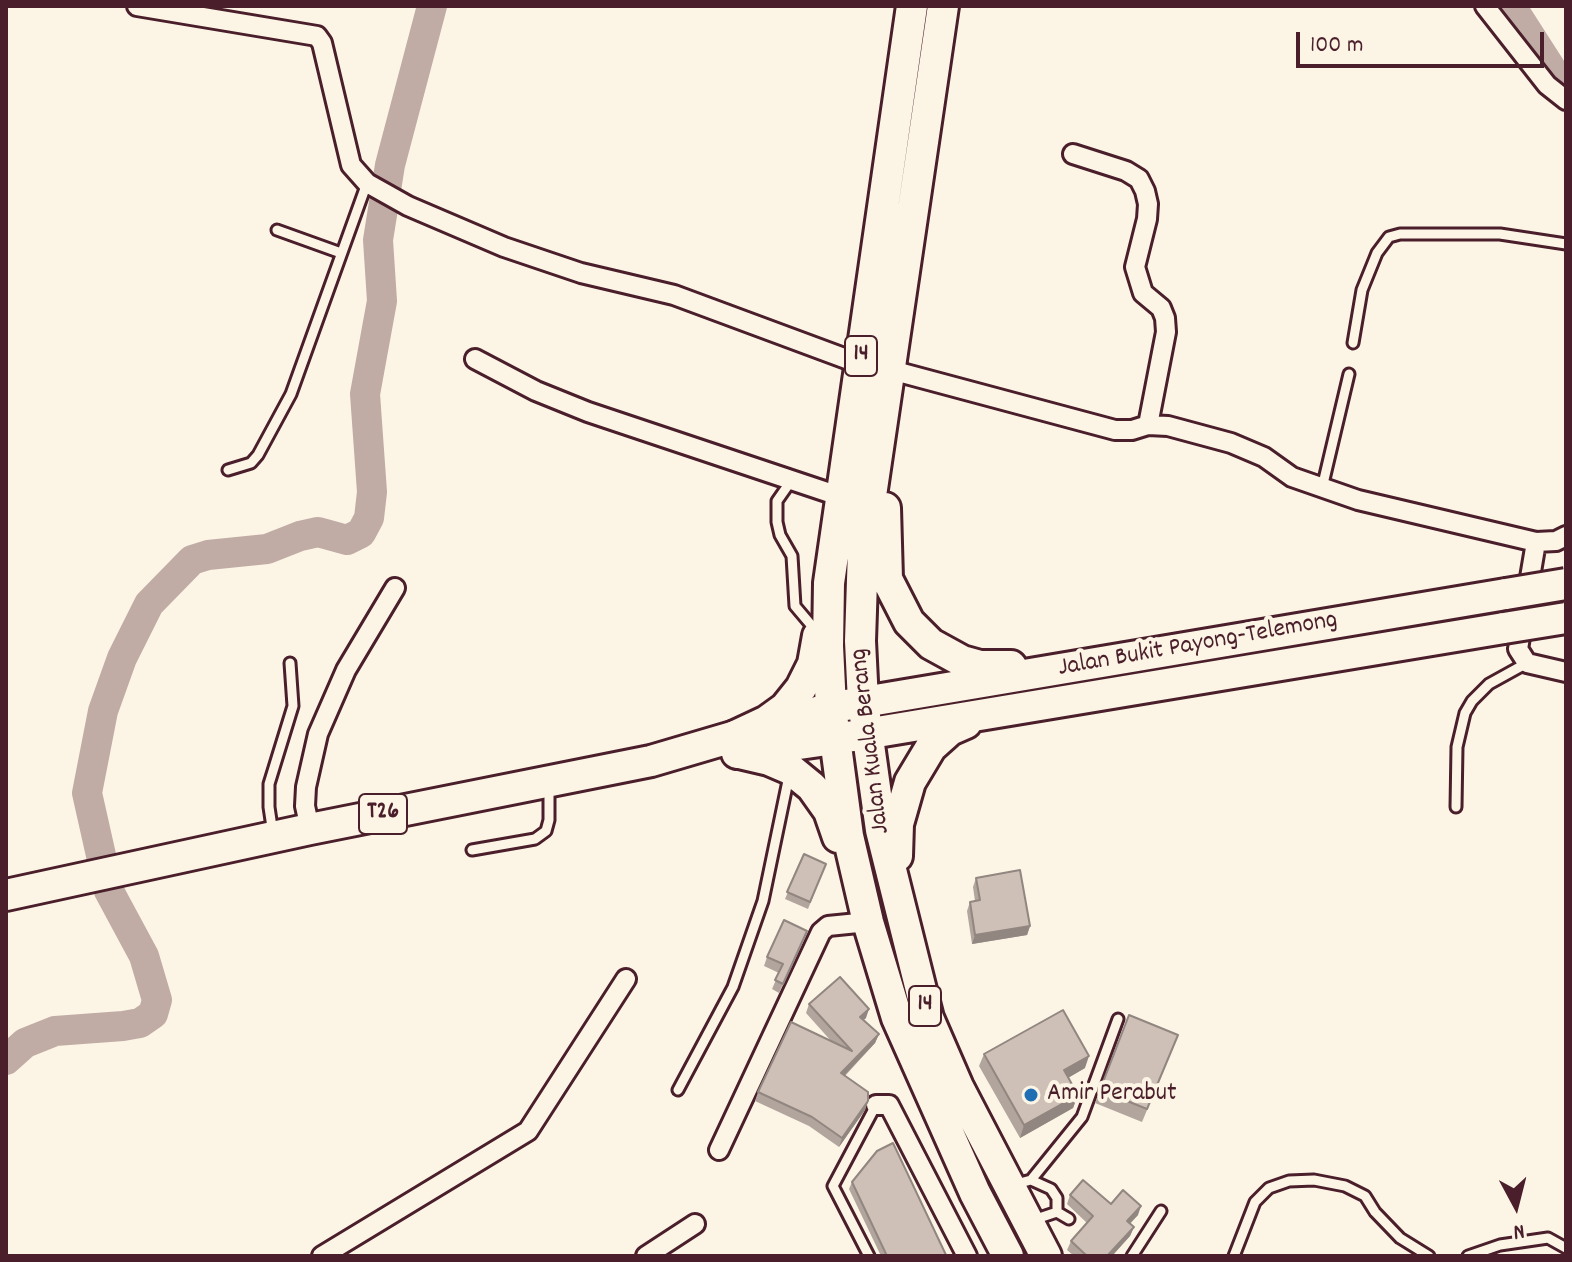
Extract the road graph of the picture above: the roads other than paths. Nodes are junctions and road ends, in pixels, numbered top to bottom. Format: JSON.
{"nodes":[{"id":1,"x":137,"y":6,"type":"edge"},
{"id":2,"x":912,"y":6,"type":"edge"},
{"id":3,"x":943,"y":6,"type":"edge"},
{"id":4,"x":1485,"y":6,"type":"edge"},
{"id":5,"x":1566,"y":100,"type":"edge"},
{"id":6,"x":1073,"y":154,"type":"dead end"},
{"id":7,"x":371,"y":186,"type":"junction"},
{"id":8,"x":277,"y":230,"type":"dead end"},
{"id":9,"x":1566,"y":244,"type":"edge"},
{"id":10,"x":341,"y":253,"type":"junction"},
{"id":11,"x":1353,"y":343,"type":"dead end"},
{"id":12,"x":475,"y":359,"type":"dead end"},
{"id":13,"x":860,"y":364,"type":"junction"},
{"id":14,"x":891,"y":370,"type":"junction"},
{"id":15,"x":1349,"y":374,"type":"dead end"},
{"id":16,"x":884,"y":410,"type":"junction"},
{"id":17,"x":1148,"y":425,"type":"junction"},
{"id":18,"x":228,"y":470,"type":"dead end"},
{"id":19,"x":791,"y":481,"type":"junction"},
{"id":20,"x":1322,"y":488,"type":"junction"},
{"id":21,"x":839,"y":496,"type":"junction"},
{"id":22,"x":1566,"y":536,"type":"edge"},
{"id":23,"x":1536,"y":542,"type":"junction"},
{"id":24,"x":829,"y":583,"type":"junction"},
{"id":25,"x":1566,"y":584,"type":"edge"},
{"id":26,"x":395,"y":588,"type":"dead end"},
{"id":27,"x":1566,"y":618,"type":"edge"},
{"id":28,"x":819,"y":635,"type":"junction"},
{"id":29,"x":1166,"y":651,"type":"junction"},
{"id":30,"x":290,"y":663,"type":"dead end"},
{"id":31,"x":1527,"y":663,"type":"junction"},
{"id":32,"x":1563,"y":672,"type":"edge"},
{"id":33,"x":863,"y":702,"type":"junction"},
{"id":34,"x":831,"y":708,"type":"junction"},
{"id":35,"x":987,"y":715,"type":"junction"},
{"id":36,"x":867,"y":734,"type":"junction"},
{"id":37,"x":834,"y":739,"type":"junction"},
{"id":38,"x":737,"y":744,"type":"junction"},
{"id":39,"x":790,"y":769,"type":"junction"},
{"id":40,"x":549,"y":782,"type":"junction"},
{"id":41,"x":1456,"y":807,"type":"dead end"},
{"id":42,"x":310,"y":829,"type":"junction"},
{"id":43,"x":274,"y":837,"type":"junction"},
{"id":44,"x":472,"y":850,"type":"dead end"},
{"id":45,"x":6,"y":895,"type":"edge"},
{"id":46,"x":900,"y":914,"type":"junction"},
{"id":47,"x":868,"y":922,"type":"junction"},
{"id":48,"x":626,"y":979,"type":"dead end"},
{"id":49,"x":1118,"y":1019,"type":"dead end"},
{"id":50,"x":678,"y":1090,"type":"dead end"},
{"id":51,"x":876,"y":1105,"type":"joint"},
{"id":52,"x":719,"y":1150,"type":"dead end"},
{"id":53,"x":1020,"y":1183,"type":"junction"},
{"id":54,"x":975,"y":1193,"type":"junction"},
{"id":55,"x":943,"y":1209,"type":"junction"},
{"id":56,"x":1161,"y":1211,"type":"dead end"},
{"id":57,"x":1057,"y":1212,"type":"junction"},
{"id":58,"x":1069,"y":1219,"type":"dead end"},
{"id":59,"x":1027,"y":1222,"type":"junction"},
{"id":60,"x":695,"y":1224,"type":"dead end"},
{"id":61,"x":1003,"y":1247,"type":"edge"},
{"id":62,"x":1566,"y":1248,"type":"edge"},
{"id":63,"x":322,"y":1256,"type":"edge"},
{"id":64,"x":646,"y":1256,"type":"edge"},
{"id":65,"x":869,"y":1256,"type":"edge"},
{"id":66,"x":969,"y":1256,"type":"edge"},
{"id":67,"x":1046,"y":1256,"type":"edge"},
{"id":68,"x":1132,"y":1256,"type":"edge"},
{"id":69,"x":1234,"y":1256,"type":"edge"},
{"id":70,"x":1429,"y":1256,"type":"edge"},
{"id":71,"x":1468,"y":1256,"type":"edge"}],
"edges":[{"from":1,"to":7,"type":"street"},
{"from":2,"to":13,"type":"main road","name":"Jalan Kuala Berang","number":"14"},
{"from":3,"to":14,"type":"main road","name":"Jalan Kuala Berang","number":"14"},
{"from":4,"to":5,"type":"street"},
{"from":6,"to":17,"type":"street"},
{"from":7,"to":10,"type":"lane"},
{"from":7,"to":13,"type":"street"},
{"from":8,"to":10,"type":"lane"},
{"from":9,"to":11,"type":"lane"},
{"from":10,"to":18,"type":"lane"},
{"from":12,"to":19,"type":"street"},
{"from":13,"to":21,"type":"main road","name":"Jalan Kuala Berang","number":"14"},
{"from":14,"to":16,"type":"main road","name":"Jalan Kuala Berang","number":"14"},
{"from":14,"to":17,"type":"street"},
{"from":15,"to":20,"type":"lane"},
{"from":16,"to":29,"type":"main road"},
{"from":16,"to":33,"type":"main road","name":"Jalan Kuala Berang","number":"14"},
{"from":17,"to":20,"type":"street"},
{"from":19,"to":21,"type":"street"},
{"from":19,"to":28,"type":"lane"},
{"from":20,"to":23,"type":"street"},
{"from":21,"to":24,"type":"main road","name":"Jalan Kuala Berang","number":"14"},
{"from":22,"to":23,"type":"street"},
{"from":23,"to":31,"type":"street"},
{"from":24,"to":28,"type":"main road"},
{"from":24,"to":34,"type":"main road","name":"Jalan Kuala Berang","number":"14"},
{"from":25,"to":29,"type":"main road","name":"Jalan Bukit Payong-Telemong","bridge":true},
{"from":26,"to":42,"type":"street"},
{"from":27,"to":35,"type":"main road","name":"Jalan Bukit Payong-Telemong","bridge":true},
{"from":28,"to":38,"type":"main road"},
{"from":29,"to":33,"type":"main road","name":"Jalan Bukit Payong-Telemong"},
{"from":30,"to":43,"type":"lane"},
{"from":31,"to":32,"type":"street"},
{"from":31,"to":41,"type":"lane"},
{"from":33,"to":34,"type":"main road","name":"Jalan Bukit Payong-Telemong"},
{"from":33,"to":36,"type":"main road","name":"Jalan Kuala Berang","number":"14"},
{"from":34,"to":37,"type":"main road","name":"Jalan Kuala Berang","number":"14"},
{"from":34,"to":38,"type":"main road","name":"Jalan Bukit Payong-Telemong"},
{"from":35,"to":36,"type":"main road","name":"Jalan Bukit Payong-Telemong"},
{"from":35,"to":46,"type":"main road"},
{"from":36,"to":37,"type":"main road","name":"Jalan Bukit Payong-Telemong"},
{"from":36,"to":46,"type":"main road","name":"Jalan Kuala Berang","number":"14"},
{"from":37,"to":38,"type":"main road","name":"Jalan Bukit Payong-Telemong"},
{"from":37,"to":47,"type":"main road","name":"Jalan Kuala Berang","number":"14"},
{"from":38,"to":39,"type":"main road"},
{"from":38,"to":40,"type":"main road","number":"T26"},
{"from":39,"to":47,"type":"main road"},
{"from":39,"to":50,"type":"lane"},
{"from":40,"to":42,"type":"main road","number":"T26"},
{"from":40,"to":44,"type":"lane"},
{"from":42,"to":43,"type":"main road","number":"T26"},
{"from":43,"to":45,"type":"main road","number":"T26"},
{"from":46,"to":53,"type":"main road","name":"Jalan Kuala Berang","number":"14"},
{"from":47,"to":52,"type":"street"},
{"from":47,"to":54,"type":"main road","name":"Jalan Kuala Berang","number":"14"},
{"from":48,"to":63,"type":"street"},
{"from":49,"to":53,"type":"lane"},
{"from":51,"to":55,"type":"street"},
{"from":51,"to":65,"type":"lane"},
{"from":53,"to":57,"type":"lane"},
{"from":53,"to":59,"type":"main road","name":"Jalan Kuala Berang","number":"14"},
{"from":54,"to":55,"type":"street"},
{"from":54,"to":61,"type":"main road","name":"Jalan Kuala Berang","number":"14"},
{"from":55,"to":66,"type":"street"},
{"from":56,"to":68,"type":"lane"},
{"from":57,"to":58,"type":"lane"},
{"from":57,"to":59,"type":"lane"},
{"from":59,"to":67,"type":"main road","name":"Jalan Kuala Berang","number":"14"},
{"from":60,"to":64,"type":"street"},
{"from":61,"to":66,"type":"street"},
{"from":62,"to":71,"type":"lane"},
{"from":69,"to":70,"type":"lane"}]}
